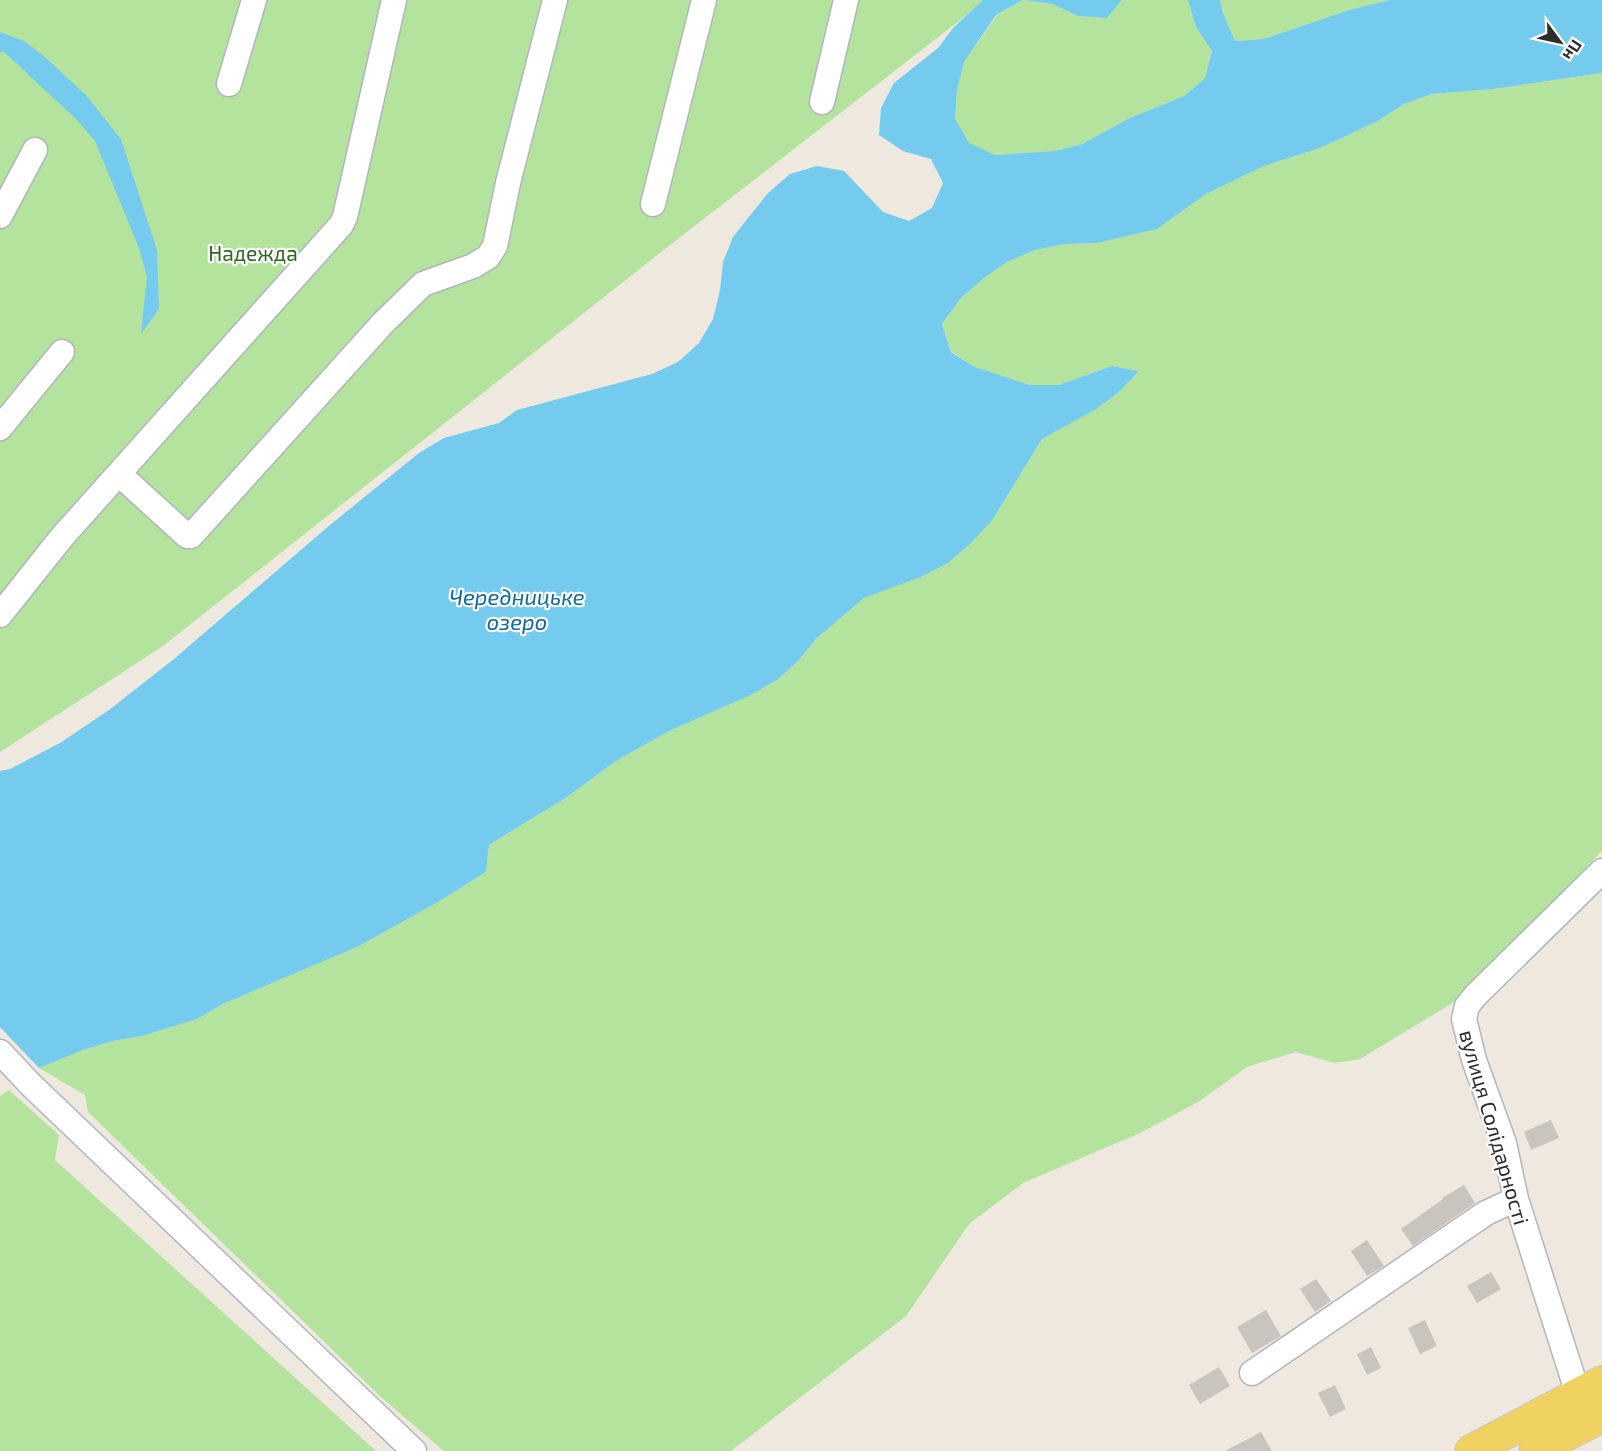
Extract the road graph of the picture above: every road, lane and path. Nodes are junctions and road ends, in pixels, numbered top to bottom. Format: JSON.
{"nodes":[{"id":1,"x":254,"y":0,"type":"edge"},
{"id":2,"x":394,"y":0,"type":"edge"},
{"id":3,"x":555,"y":0,"type":"edge"},
{"id":4,"x":704,"y":0,"type":"edge"},
{"id":5,"x":846,"y":0,"type":"edge"},
{"id":6,"x":230,"y":84,"type":"dead end"},
{"id":7,"x":822,"y":102,"type":"dead end"},
{"id":8,"x":35,"y":150,"type":"dead end"},
{"id":9,"x":653,"y":204,"type":"dead end"},
{"id":10,"x":0,"y":216,"type":"edge"},
{"id":11,"x":62,"y":352,"type":"dead end"},
{"id":12,"x":0,"y":428,"type":"edge"},
{"id":13,"x":119,"y":474,"type":"junction"},
{"id":14,"x":0,"y":615,"type":"edge"},
{"id":15,"x":1602,"y":871,"type":"edge"},
{"id":16,"x":0,"y":1052,"type":"edge"},
{"id":17,"x":1516,"y":1200,"type":"junction"},
{"id":18,"x":1252,"y":1372,"type":"dead end"},
{"id":19,"x":1590,"y":1388,"type":"edge"},
{"id":20,"x":1602,"y":1416,"type":"edge"},
{"id":21,"x":1541,"y":1450,"type":"edge"},
{"id":22,"x":414,"y":1451,"type":"edge"},
{"id":23,"x":1471,"y":1451,"type":"edge"}],
"edges":[{"from":1,"to":6,"type":"street"},
{"from":2,"to":13,"type":"street"},
{"from":3,"to":13,"type":"street"},
{"from":4,"to":9,"type":"street"},
{"from":5,"to":7,"type":"street"},
{"from":8,"to":10,"type":"street"},
{"from":11,"to":12,"type":"street"},
{"from":13,"to":14,"type":"street"},
{"from":15,"to":17,"type":"street","name":"вулиця Солідарності"},
{"from":16,"to":22,"type":"street"},
{"from":17,"to":18,"type":"street"},
{"from":17,"to":19,"type":"street","name":"вулиця Солідарності"},
{"from":19,"to":23,"type":"main road"},
{"from":20,"to":21,"type":"main road"}]}
